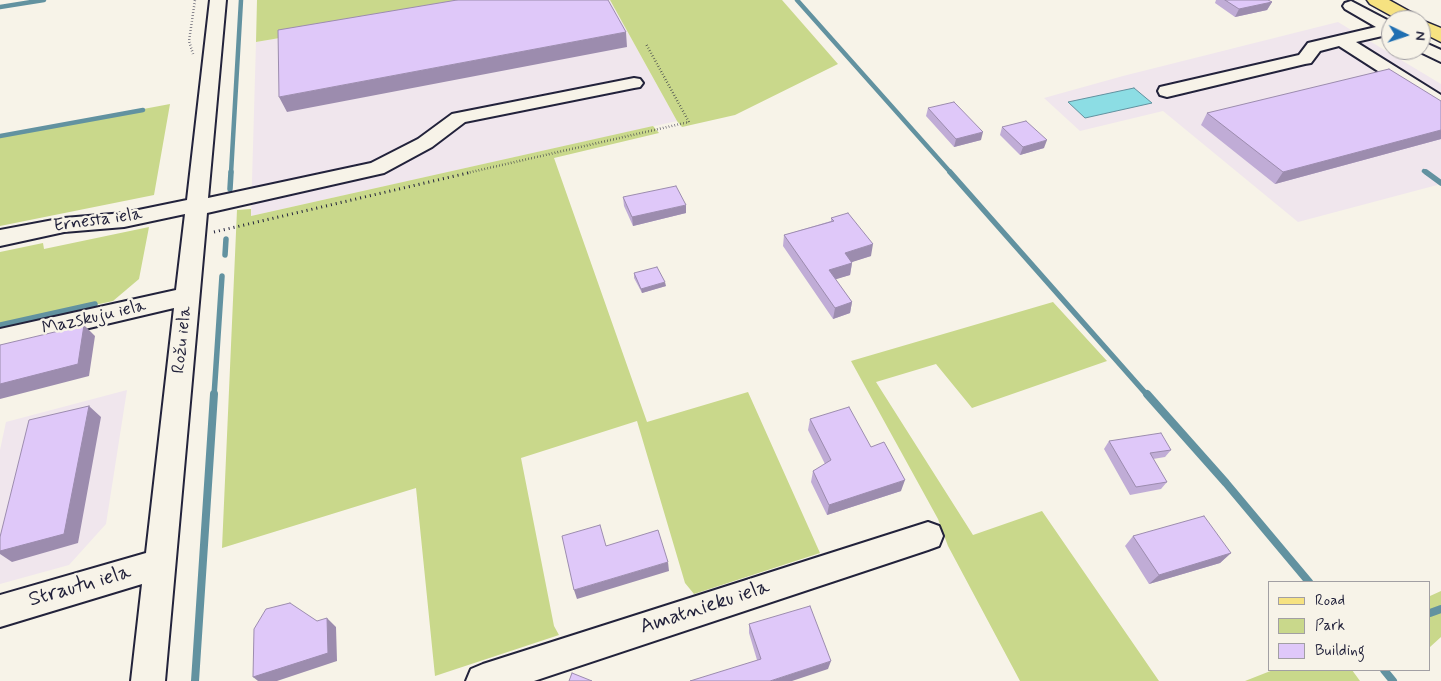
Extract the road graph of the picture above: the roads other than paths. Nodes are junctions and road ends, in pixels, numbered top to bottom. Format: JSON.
{"nodes":[{"id":1,"x":218,"y":0,"type":"edge"},
{"id":2,"x":1376,"y":0,"type":"edge"},
{"id":3,"x":1351,"y":6,"type":"dead end"},
{"id":4,"x":1394,"y":10,"type":"edge"},
{"id":5,"x":1381,"y":23,"type":"edge"},
{"id":6,"x":1381,"y":31,"type":"edge"},
{"id":7,"x":1341,"y":40,"type":"junction"},
{"id":8,"x":634,"y":84,"type":"dead end"},
{"id":9,"x":1167,"y":91,"type":"dead end"},
{"id":10,"x":1441,"y":103,"type":"edge"},
{"id":11,"x":196,"y":207,"type":"junction"},
{"id":12,"x":0,"y":238,"type":"edge"},
{"id":13,"x":187,"y":296,"type":"junction"},
{"id":14,"x":0,"y":339,"type":"edge"},
{"id":15,"x":928,"y":536,"type":"dead end"},
{"id":16,"x":160,"y":564,"type":"junction"},
{"id":17,"x":0,"y":611,"type":"edge"},
{"id":18,"x":148,"y":681,"type":"edge"},
{"id":19,"x":483,"y":681,"type":"edge"}],
"edges":[{"from":1,"to":11,"type":"street","name":"Rožu iela"},
{"from":2,"to":4,"type":"main road"},
{"from":3,"to":5,"type":"street"},
{"from":6,"to":7,"type":"street"},
{"from":7,"to":9,"type":"street"},
{"from":7,"to":10,"type":"street"},
{"from":8,"to":11,"type":"street","name":"Ernesta iela"},
{"from":11,"to":12,"type":"street","name":"Ernesta iela"},
{"from":11,"to":13,"type":"street","name":"Rožu iela"},
{"from":13,"to":14,"type":"street","name":"Mazskuju iela"},
{"from":13,"to":16,"type":"street","name":"Rožu iela"},
{"from":15,"to":19,"type":"street","name":"Amatnieku iela"},
{"from":16,"to":17,"type":"street","name":"Strautu iela"},
{"from":16,"to":18,"type":"street","name":"Rožu iela"}]}
